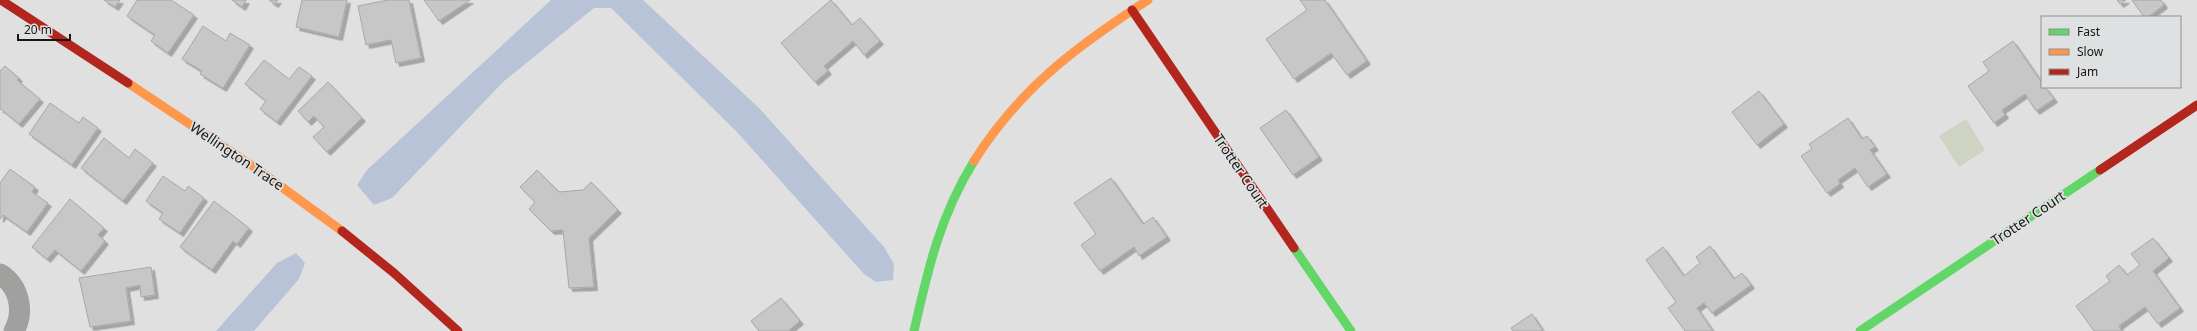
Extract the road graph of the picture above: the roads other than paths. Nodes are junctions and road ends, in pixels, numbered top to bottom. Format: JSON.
{"nodes":[{"id":1,"x":1,"y":0,"type":"edge"},
{"id":2,"x":1148,"y":0,"type":"edge"},
{"id":3,"x":1132,"y":10,"type":"junction"},
{"id":4,"x":2197,"y":105,"type":"edge"},
{"id":5,"x":0,"y":274,"type":"edge"},
{"id":6,"x":14,"y":331,"type":"edge"},
{"id":7,"x":458,"y":331,"type":"edge"},
{"id":8,"x":914,"y":331,"type":"edge"},
{"id":9,"x":1351,"y":331,"type":"edge"},
{"id":10,"x":1860,"y":331,"type":"edge"}],
"edges":[{"from":1,"to":7,"type":"street","name":"Wellington Trace"},
{"from":2,"to":3,"type":"street"},
{"from":3,"to":8,"type":"street"},
{"from":3,"to":9,"type":"street","name":"Trotter Court"},
{"from":4,"to":10,"type":"street","name":"Trotter Court"},
{"from":5,"to":6,"type":"street"}]}
